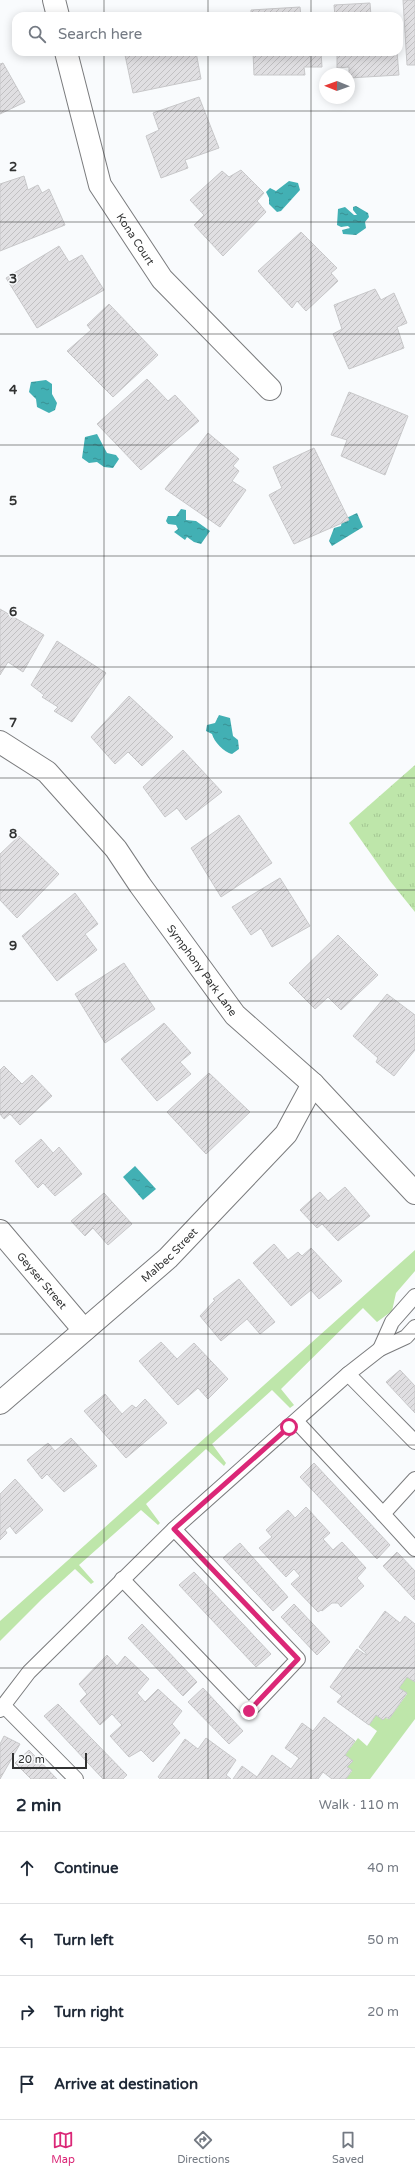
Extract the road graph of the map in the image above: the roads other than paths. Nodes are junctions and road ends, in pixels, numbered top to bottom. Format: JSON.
{"nodes":[{"id":1,"x":54,"y":0,"type":"edge"},
{"id":2,"x":57,"y":12,"type":"edge"},
{"id":3,"x":67,"y":56,"type":"edge"},
{"id":4,"x":270,"y":389,"type":"dead end"},
{"id":5,"x":0,"y":742,"type":"edge"},
{"id":6,"x":313,"y":1084,"type":"junction"},
{"id":7,"x":415,"y":1193,"type":"edge"},
{"id":8,"x":0,"y":1231,"type":"edge"},
{"id":9,"x":415,"y":1296,"type":"edge"},
{"id":10,"x":403,"y":1310,"type":"junction"},
{"id":11,"x":415,"y":1322,"type":"edge"},
{"id":12,"x":415,"y":1328,"type":"edge"},
{"id":13,"x":84,"y":1330,"type":"junction"},
{"id":14,"x":380,"y":1349,"type":"junction"},
{"id":15,"x":348,"y":1374,"type":"junction"},
{"id":16,"x":0,"y":1403,"type":"edge"},
{"id":17,"x":296,"y":1421,"type":"junction"},
{"id":18,"x":415,"y":1442,"type":"edge"},
{"id":19,"x":415,"y":1479,"type":"edge"},
{"id":20,"x":383,"y":1514,"type":"junction"},
{"id":21,"x":174,"y":1529,"type":"junction"},
{"id":22,"x":415,"y":1549,"type":"edge"},
{"id":23,"x":122,"y":1580,"type":"junction"},
{"id":24,"x":2,"y":1708,"type":"edge"},
{"id":25,"x":76,"y":1779,"type":"edge"}],
"edges":[{"from":1,"to":2,"type":"street"},
{"from":3,"to":4,"type":"street","name":"Kona Court"},
{"from":5,"to":6,"type":"street","name":"Symphony Park Lane"},
{"from":6,"to":7,"type":"street","name":"Symphony Park Lane"},
{"from":6,"to":13,"type":"street","name":"Malbec Street"},
{"from":8,"to":13,"type":"street","name":"Geyser Street"},
{"from":9,"to":10,"type":"lane"},
{"from":10,"to":11,"type":"lane"},
{"from":10,"to":14,"type":"lane"},
{"from":12,"to":14,"type":"lane"},
{"from":13,"to":16,"type":"street","name":"Malbec Street"},
{"from":14,"to":15,"type":"lane"},
{"from":15,"to":17,"type":"lane"},
{"from":15,"to":18,"type":"lane"},
{"from":17,"to":20,"type":"lane"},
{"from":17,"to":21,"type":"lane"},
{"from":19,"to":20,"type":"lane"},
{"from":20,"to":22,"type":"lane"},
{"from":21,"to":23,"type":"lane"},
{"from":21,"to":23,"type":"lane"},
{"from":23,"to":24,"type":"lane"},
{"from":24,"to":25,"type":"lane"}]}
